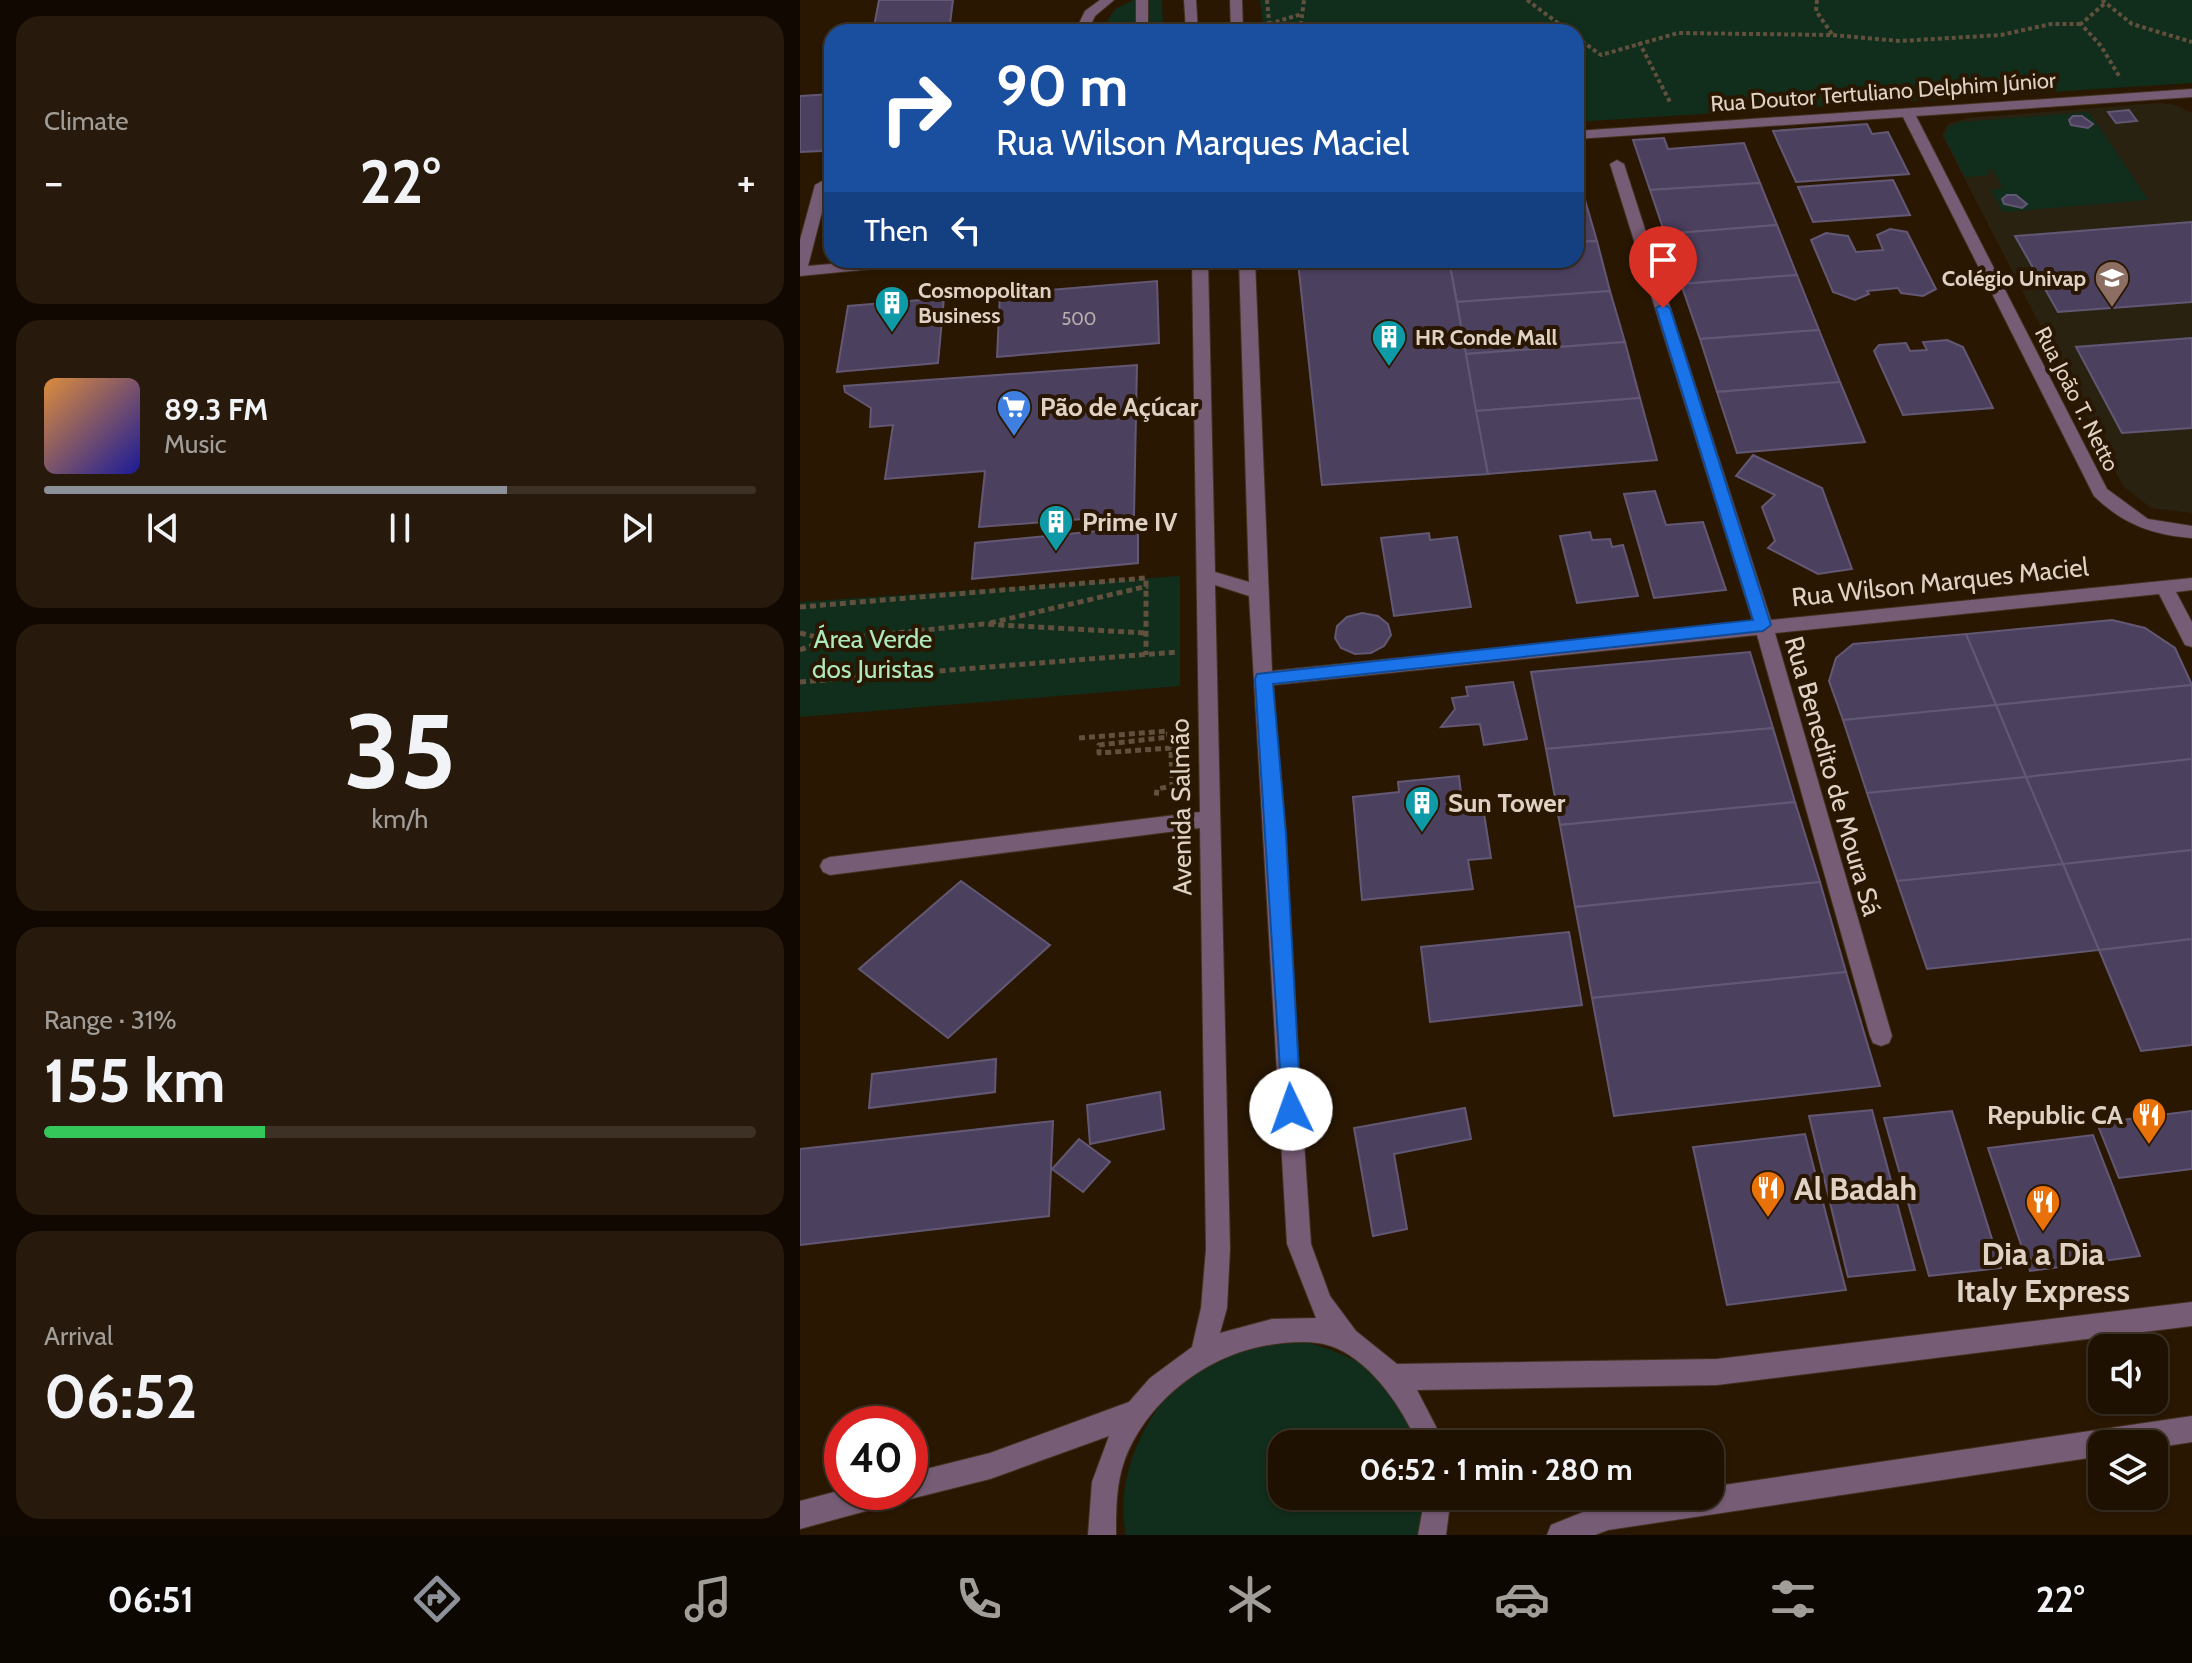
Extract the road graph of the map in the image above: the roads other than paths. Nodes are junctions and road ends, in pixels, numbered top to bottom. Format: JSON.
{"nodes":[{"id":1,"x":1108,"y":0,"type":"edge"},
{"id":2,"x":1142,"y":0,"type":"edge"},
{"id":3,"x":1190,"y":0,"type":"edge"},
{"id":4,"x":1236,"y":0,"type":"edge"},
{"id":5,"x":1085,"y":24,"type":"edge"},
{"id":6,"x":1142,"y":24,"type":"edge"},
{"id":7,"x":1192,"y":24,"type":"edge"},
{"id":8,"x":1237,"y":24,"type":"edge"},
{"id":9,"x":2192,"y":93,"type":"edge"},
{"id":10,"x":1907,"y":112,"type":"junction"},
{"id":11,"x":1584,"y":134,"type":"edge"},
{"id":12,"x":1617,"y":164,"type":"dead end"},
{"id":13,"x":824,"y":185,"type":"edge"},
{"id":14,"x":800,"y":187,"type":"edge"},
{"id":15,"x":824,"y":194,"type":"edge"},
{"id":16,"x":824,"y":267,"type":"edge"},
{"id":17,"x":1200,"y":268,"type":"edge"},
{"id":18,"x":1247,"y":268,"type":"edge"},
{"id":19,"x":800,"y":269,"type":"edge"},
{"id":20,"x":2192,"y":532,"type":"edge"},
{"id":21,"x":1205,"y":575,"type":"junction"},
{"id":22,"x":2192,"y":584,"type":"edge"},
{"id":23,"x":2164,"y":586,"type":"junction"},
{"id":24,"x":1258,"y":592,"type":"junction"},
{"id":25,"x":1763,"y":625,"type":"junction"},
{"id":26,"x":2192,"y":640,"type":"edge"},
{"id":27,"x":1263,"y":679,"type":"junction"},
{"id":28,"x":1209,"y":819,"type":"junction"},
{"id":29,"x":830,"y":866,"type":"dead end"},
{"id":30,"x":1881,"y":1036,"type":"dead end"},
{"id":31,"x":2192,"y":1314,"type":"edge"},
{"id":32,"x":1347,"y":1340,"type":"junction"},
{"id":33,"x":1203,"y":1352,"type":"junction"},
{"id":34,"x":1392,"y":1377,"type":"junction"},
{"id":35,"x":1141,"y":1411,"type":"junction"},
{"id":36,"x":2192,"y":1429,"type":"edge"},
{"id":37,"x":1426,"y":1430,"type":"edge"},
{"id":38,"x":928,"y":1482,"type":"edge"},
{"id":39,"x":824,"y":1509,"type":"edge"},
{"id":40,"x":1436,"y":1510,"type":"edge"},
{"id":41,"x":800,"y":1515,"type":"edge"},
{"id":42,"x":1102,"y":1535,"type":"edge"},
{"id":43,"x":1432,"y":1535,"type":"edge"},
{"id":44,"x":1561,"y":1535,"type":"edge"}],
"edges":[{"from":1,"to":5,"type":"street"},
{"from":2,"to":6,"type":"street"},
{"from":3,"to":7,"type":"street"},
{"from":4,"to":8,"type":"street"},
{"from":9,"to":10,"type":"street","name":"Rua Doutor Tertuliano Delphim Júnior"},
{"from":10,"to":11,"type":"street","name":"Rua Doutor Tertuliano Delphim Júnior"},
{"from":10,"to":20,"type":"street","name":"Rua João T. Netto"},
{"from":12,"to":25,"type":"street","name":"Rua Benedito de Moura Sá"},
{"from":13,"to":14,"type":"street"},
{"from":15,"to":19,"type":"street"},
{"from":16,"to":19,"type":"street"},
{"from":17,"to":21,"type":"street","name":"Avenida Salmão"},
{"from":18,"to":24,"type":"street"},
{"from":21,"to":24,"type":"street"},
{"from":21,"to":28,"type":"street","name":"Avenida Salmão"},
{"from":22,"to":23,"type":"street","name":"Rua Wilson Marques Maciel"},
{"from":23,"to":25,"type":"street","name":"Rua Wilson Marques Maciel"},
{"from":23,"to":26,"type":"street"},
{"from":24,"to":27,"type":"street"},
{"from":25,"to":27,"type":"street","name":"Rua Wilson Marques Maciel"},
{"from":25,"to":30,"type":"street","name":"Rua Benedito de Moura Sá"},
{"from":27,"to":32,"type":"street"},
{"from":28,"to":29,"type":"street"},
{"from":28,"to":33,"type":"street","name":"Avenida Salmão"},
{"from":31,"to":34,"type":"street"},
{"from":32,"to":33,"type":"street"},
{"from":32,"to":34,"type":"street"},
{"from":33,"to":35,"type":"street"},
{"from":34,"to":37,"type":"street"},
{"from":35,"to":38,"type":"street"},
{"from":35,"to":42,"type":"street"},
{"from":36,"to":44,"type":"street"},
{"from":39,"to":41,"type":"street"},
{"from":40,"to":43,"type":"street"}]}
